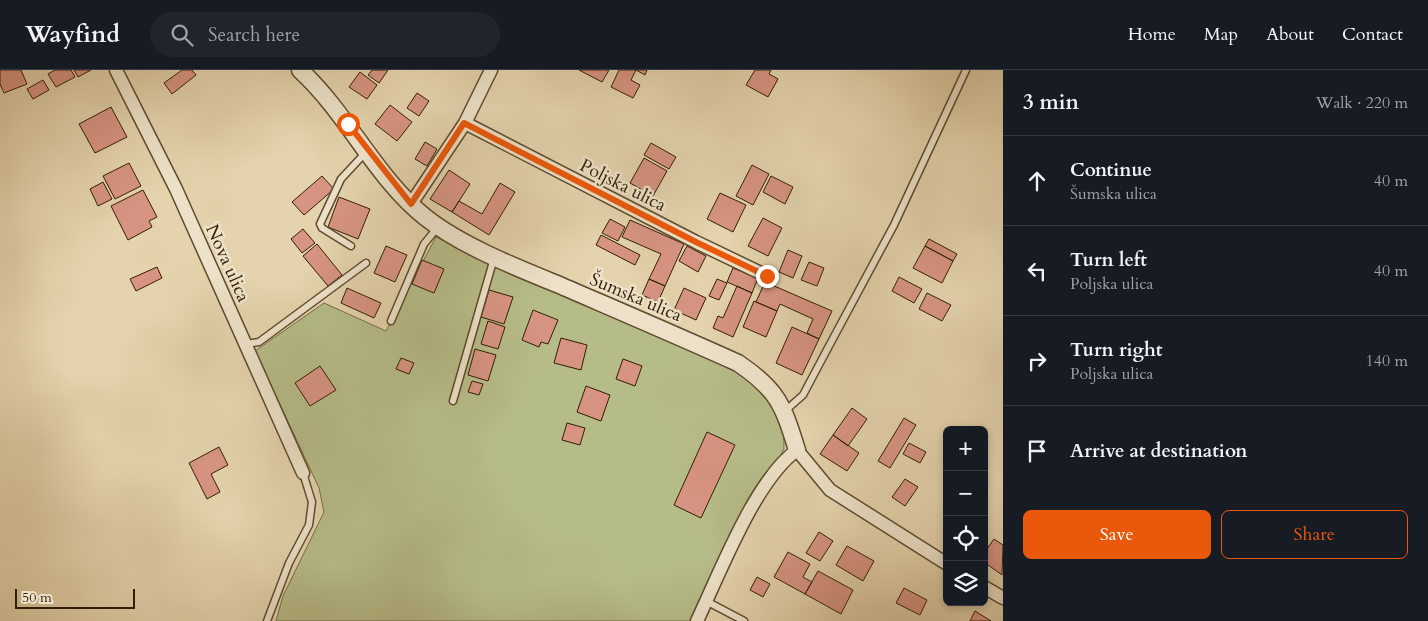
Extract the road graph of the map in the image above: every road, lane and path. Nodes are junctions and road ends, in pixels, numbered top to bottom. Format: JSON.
{"nodes":[{"id":1,"x":116,"y":70,"type":"edge"},
{"id":2,"x":300,"y":70,"type":"edge"},
{"id":3,"x":491,"y":70,"type":"edge"},
{"id":4,"x":966,"y":70,"type":"edge"},
{"id":5,"x":464,"y":123,"type":"junction"},
{"id":6,"x":367,"y":151,"type":"junction"},
{"id":7,"x":411,"y":204,"type":"junction"},
{"id":8,"x":438,"y":227,"type":"junction"},
{"id":9,"x":350,"y":246,"type":"dead end"},
{"id":10,"x":494,"y":256,"type":"junction"},
{"id":11,"x":366,"y":263,"type":"dead end"},
{"id":12,"x":767,"y":276,"type":"dead end"},
{"id":13,"x":391,"y":321,"type":"dead end"},
{"id":14,"x":246,"y":344,"type":"junction"},
{"id":15,"x":453,"y":401,"type":"dead end"},
{"id":16,"x":785,"y":411,"type":"junction"},
{"id":17,"x":797,"y":450,"type":"junction"},
{"id":18,"x":303,"y":473,"type":"joint"},
{"id":19,"x":943,"y":561,"type":"edge"},
{"id":20,"x":988,"y":589,"type":"edge"},
{"id":21,"x":1003,"y":598,"type":"edge"},
{"id":22,"x":706,"y":601,"type":"junction"},
{"id":23,"x":267,"y":621,"type":"edge"},
{"id":24,"x":696,"y":621,"type":"edge"},
{"id":25,"x":744,"y":621,"type":"edge"}],
"edges":[{"from":1,"to":14,"type":"street","name":"Nova ulica"},
{"from":2,"to":6,"type":"street","name":"Šumska ulica"},
{"from":3,"to":5,"type":"street"},
{"from":4,"to":16,"type":"lane"},
{"from":5,"to":7,"type":"street"},
{"from":5,"to":12,"type":"street","name":"Poljska ulica"},
{"from":6,"to":7,"type":"street","name":"Šumska ulica"},
{"from":6,"to":9,"type":"lane"},
{"from":7,"to":8,"type":"street","name":"Šumska ulica"},
{"from":8,"to":10,"type":"street","name":"Šumska ulica"},
{"from":8,"to":13,"type":"lane"},
{"from":10,"to":15,"type":"lane"},
{"from":10,"to":16,"type":"street","name":"Šumska ulica"},
{"from":11,"to":14,"type":"lane"},
{"from":14,"to":18,"type":"street","name":"Nova ulica"},
{"from":16,"to":17,"type":"street","name":"Šumska ulica"},
{"from":17,"to":19,"type":"street","name":"Šumska ulica"},
{"from":17,"to":22,"type":"street"},
{"from":18,"to":23,"type":"lane"},
{"from":20,"to":21,"type":"street"},
{"from":22,"to":24,"type":"street"},
{"from":22,"to":25,"type":"lane"}]}
